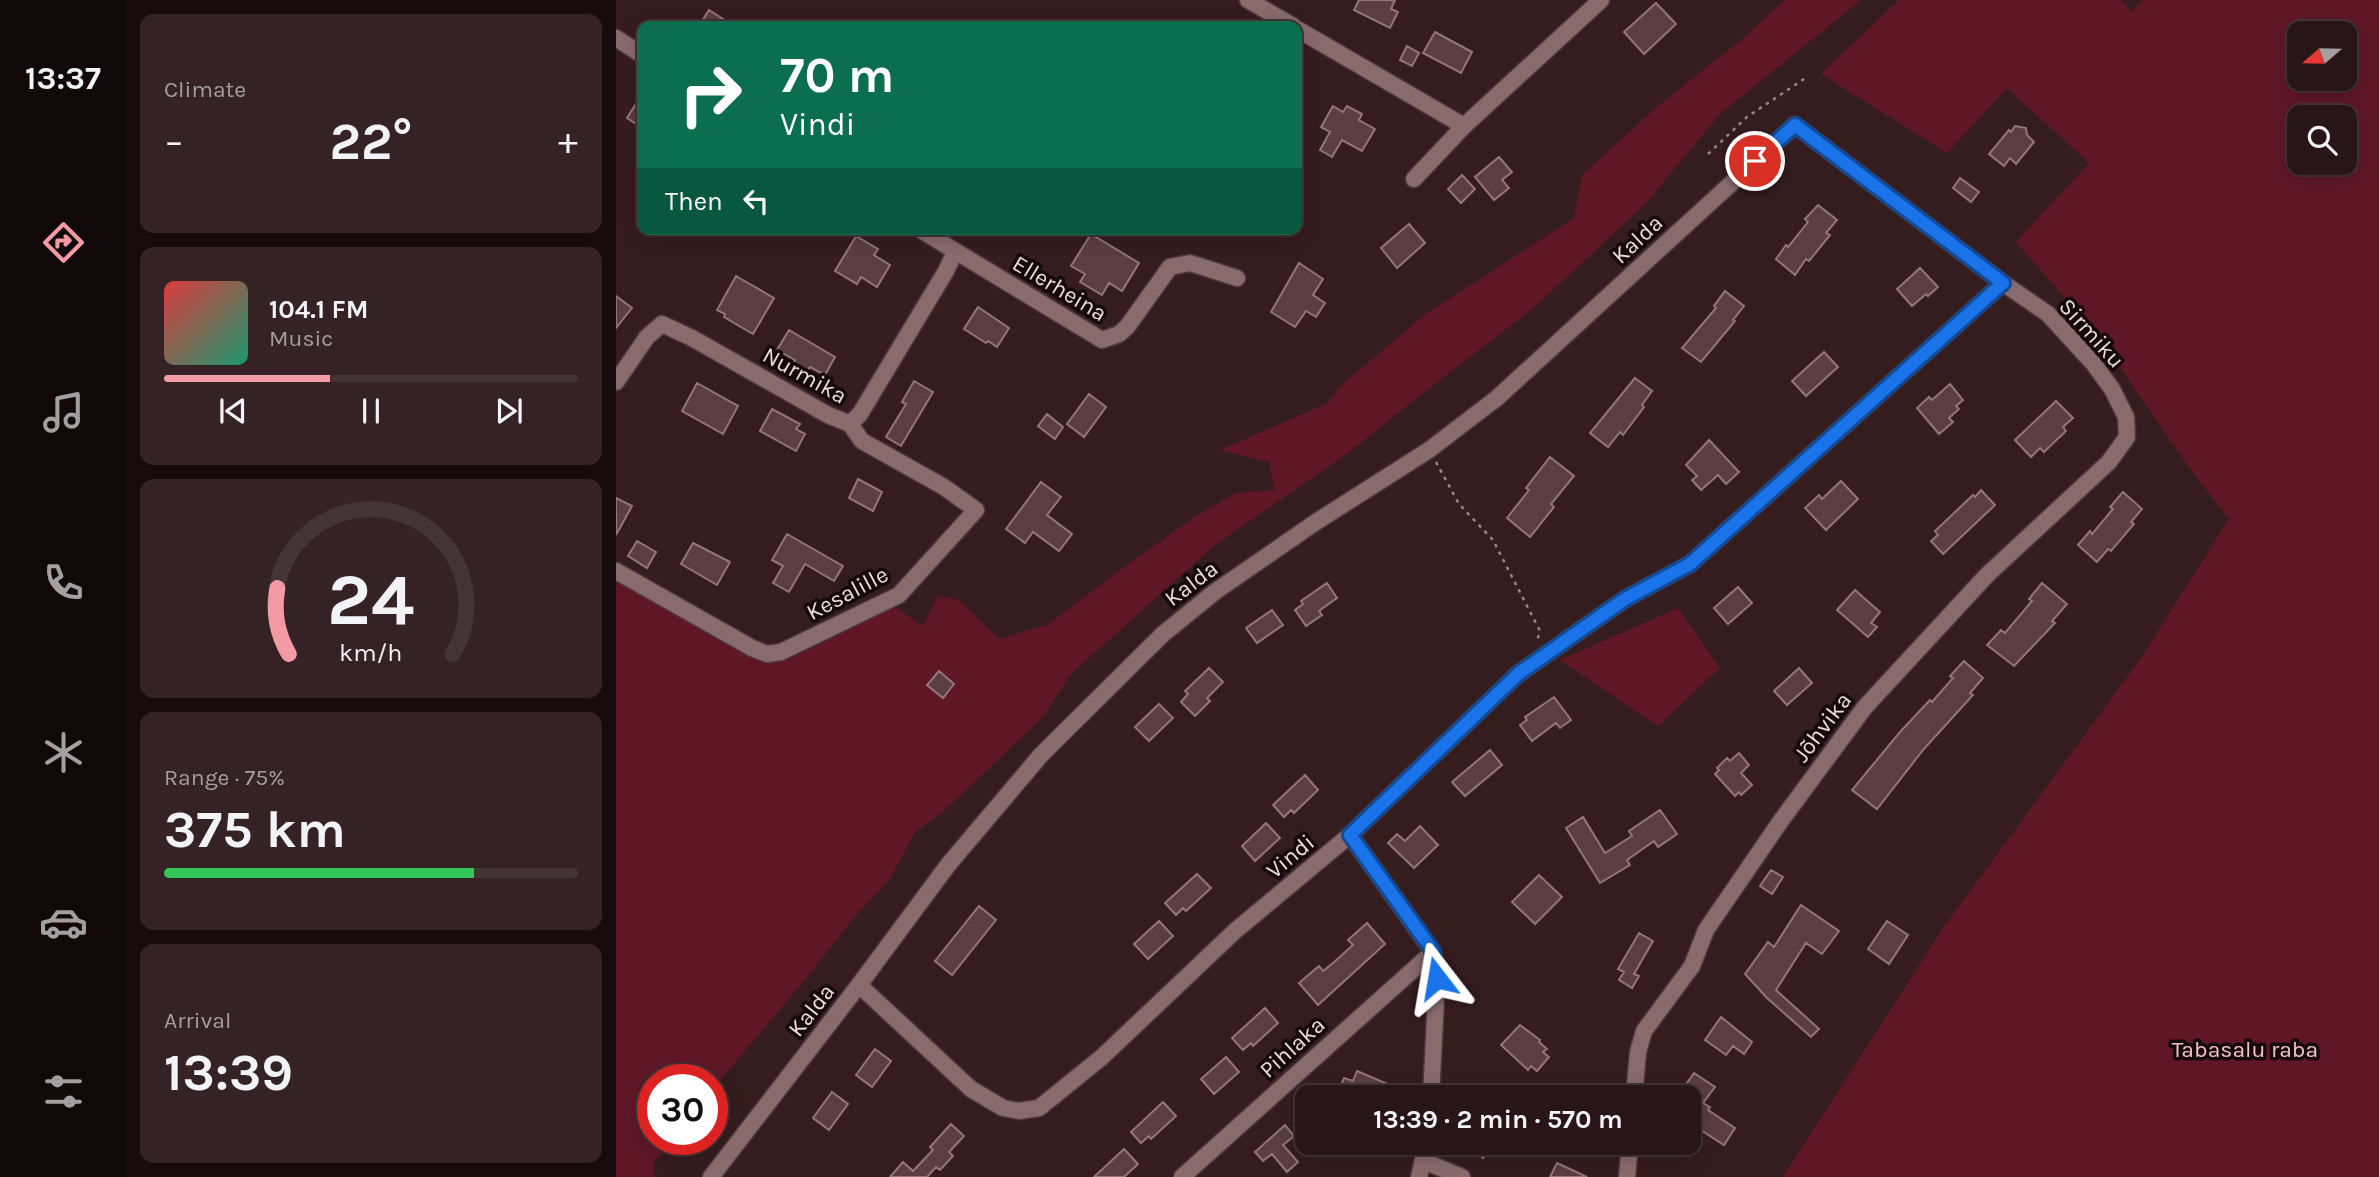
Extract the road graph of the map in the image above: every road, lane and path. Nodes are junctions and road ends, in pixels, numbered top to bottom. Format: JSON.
{"nodes":[{"id":1,"x":1248,"y":0,"type":"edge"},
{"id":2,"x":1601,"y":0,"type":"edge"},
{"id":3,"x":1285,"y":21,"type":"edge"},
{"id":4,"x":1302,"y":31,"type":"edge"},
{"id":5,"x":616,"y":38,"type":"edge"},
{"id":6,"x":637,"y":52,"type":"edge"},
{"id":7,"x":1808,"y":77,"type":"dead end"},
{"id":8,"x":1795,"y":125,"type":"joint"},
{"id":9,"x":1464,"y":126,"type":"junction"},
{"id":10,"x":1708,"y":154,"type":"dead end"},
{"id":11,"x":1414,"y":179,"type":"dead end"},
{"id":12,"x":928,"y":235,"type":"edge"},
{"id":13,"x":955,"y":252,"type":"junction"},
{"id":14,"x":1237,"y":278,"type":"dead end"},
{"id":15,"x":2003,"y":283,"type":"junction"},
{"id":16,"x":616,"y":382,"type":"edge"},
{"id":17,"x":850,"y":425,"type":"junction"},
{"id":18,"x":2127,"y":437,"type":"joint"},
{"id":19,"x":1429,"y":450,"type":"junction"},
{"id":20,"x":616,"y":571,"type":"edge"},
{"id":21,"x":1536,"y":643,"type":"dead end"},
{"id":22,"x":1350,"y":835,"type":"junction"},
{"id":23,"x":1433,"y":951,"type":"junction"},
{"id":24,"x":859,"y":985,"type":"junction"},
{"id":25,"x":1432,"y":1085,"type":"edge"},
{"id":26,"x":1635,"y":1085,"type":"edge"},
{"id":27,"x":1425,"y":1155,"type":"edge"},
{"id":28,"x":1629,"y":1155,"type":"edge"},
{"id":29,"x":1424,"y":1161,"type":"junction"},
{"id":30,"x":711,"y":1177,"type":"edge"},
{"id":31,"x":1182,"y":1177,"type":"edge"},
{"id":32,"x":1419,"y":1177,"type":"edge"},
{"id":33,"x":1462,"y":1177,"type":"edge"},
{"id":34,"x":1627,"y":1177,"type":"edge"}],
"edges":[{"from":1,"to":3,"type":"street"},
{"from":2,"to":9,"type":"street"},
{"from":4,"to":9,"type":"street"},
{"from":5,"to":6,"type":"street"},
{"from":7,"to":10,"type":"path"},
{"from":8,"to":15,"type":"street","name":"Sirmiku"},
{"from":8,"to":19,"type":"street","name":"Kalda"},
{"from":9,"to":11,"type":"street"},
{"from":12,"to":13,"type":"street","name":"Ellerheina"},
{"from":13,"to":14,"type":"street","name":"Ellerheina"},
{"from":13,"to":17,"type":"street","name":"Nurmika"},
{"from":15,"to":18,"type":"street","name":"Sirmiku"},
{"from":15,"to":22,"type":"street","name":"Vindi"},
{"from":16,"to":17,"type":"street","name":"Nurmika"},
{"from":17,"to":20,"type":"street","name":"Kesalille"},
{"from":18,"to":26,"type":"street","name":"Jõhvika"},
{"from":19,"to":21,"type":"path"},
{"from":19,"to":24,"type":"street","name":"Kalda"},
{"from":22,"to":23,"type":"street"},
{"from":22,"to":24,"type":"street","name":"Vindi"},
{"from":23,"to":25,"type":"street"},
{"from":23,"to":31,"type":"street","name":"Pihlaka"},
{"from":24,"to":30,"type":"street","name":"Kalda"},
{"from":27,"to":29,"type":"street"},
{"from":28,"to":34,"type":"street"},
{"from":29,"to":32,"type":"street"},
{"from":29,"to":33,"type":"street"}]}
